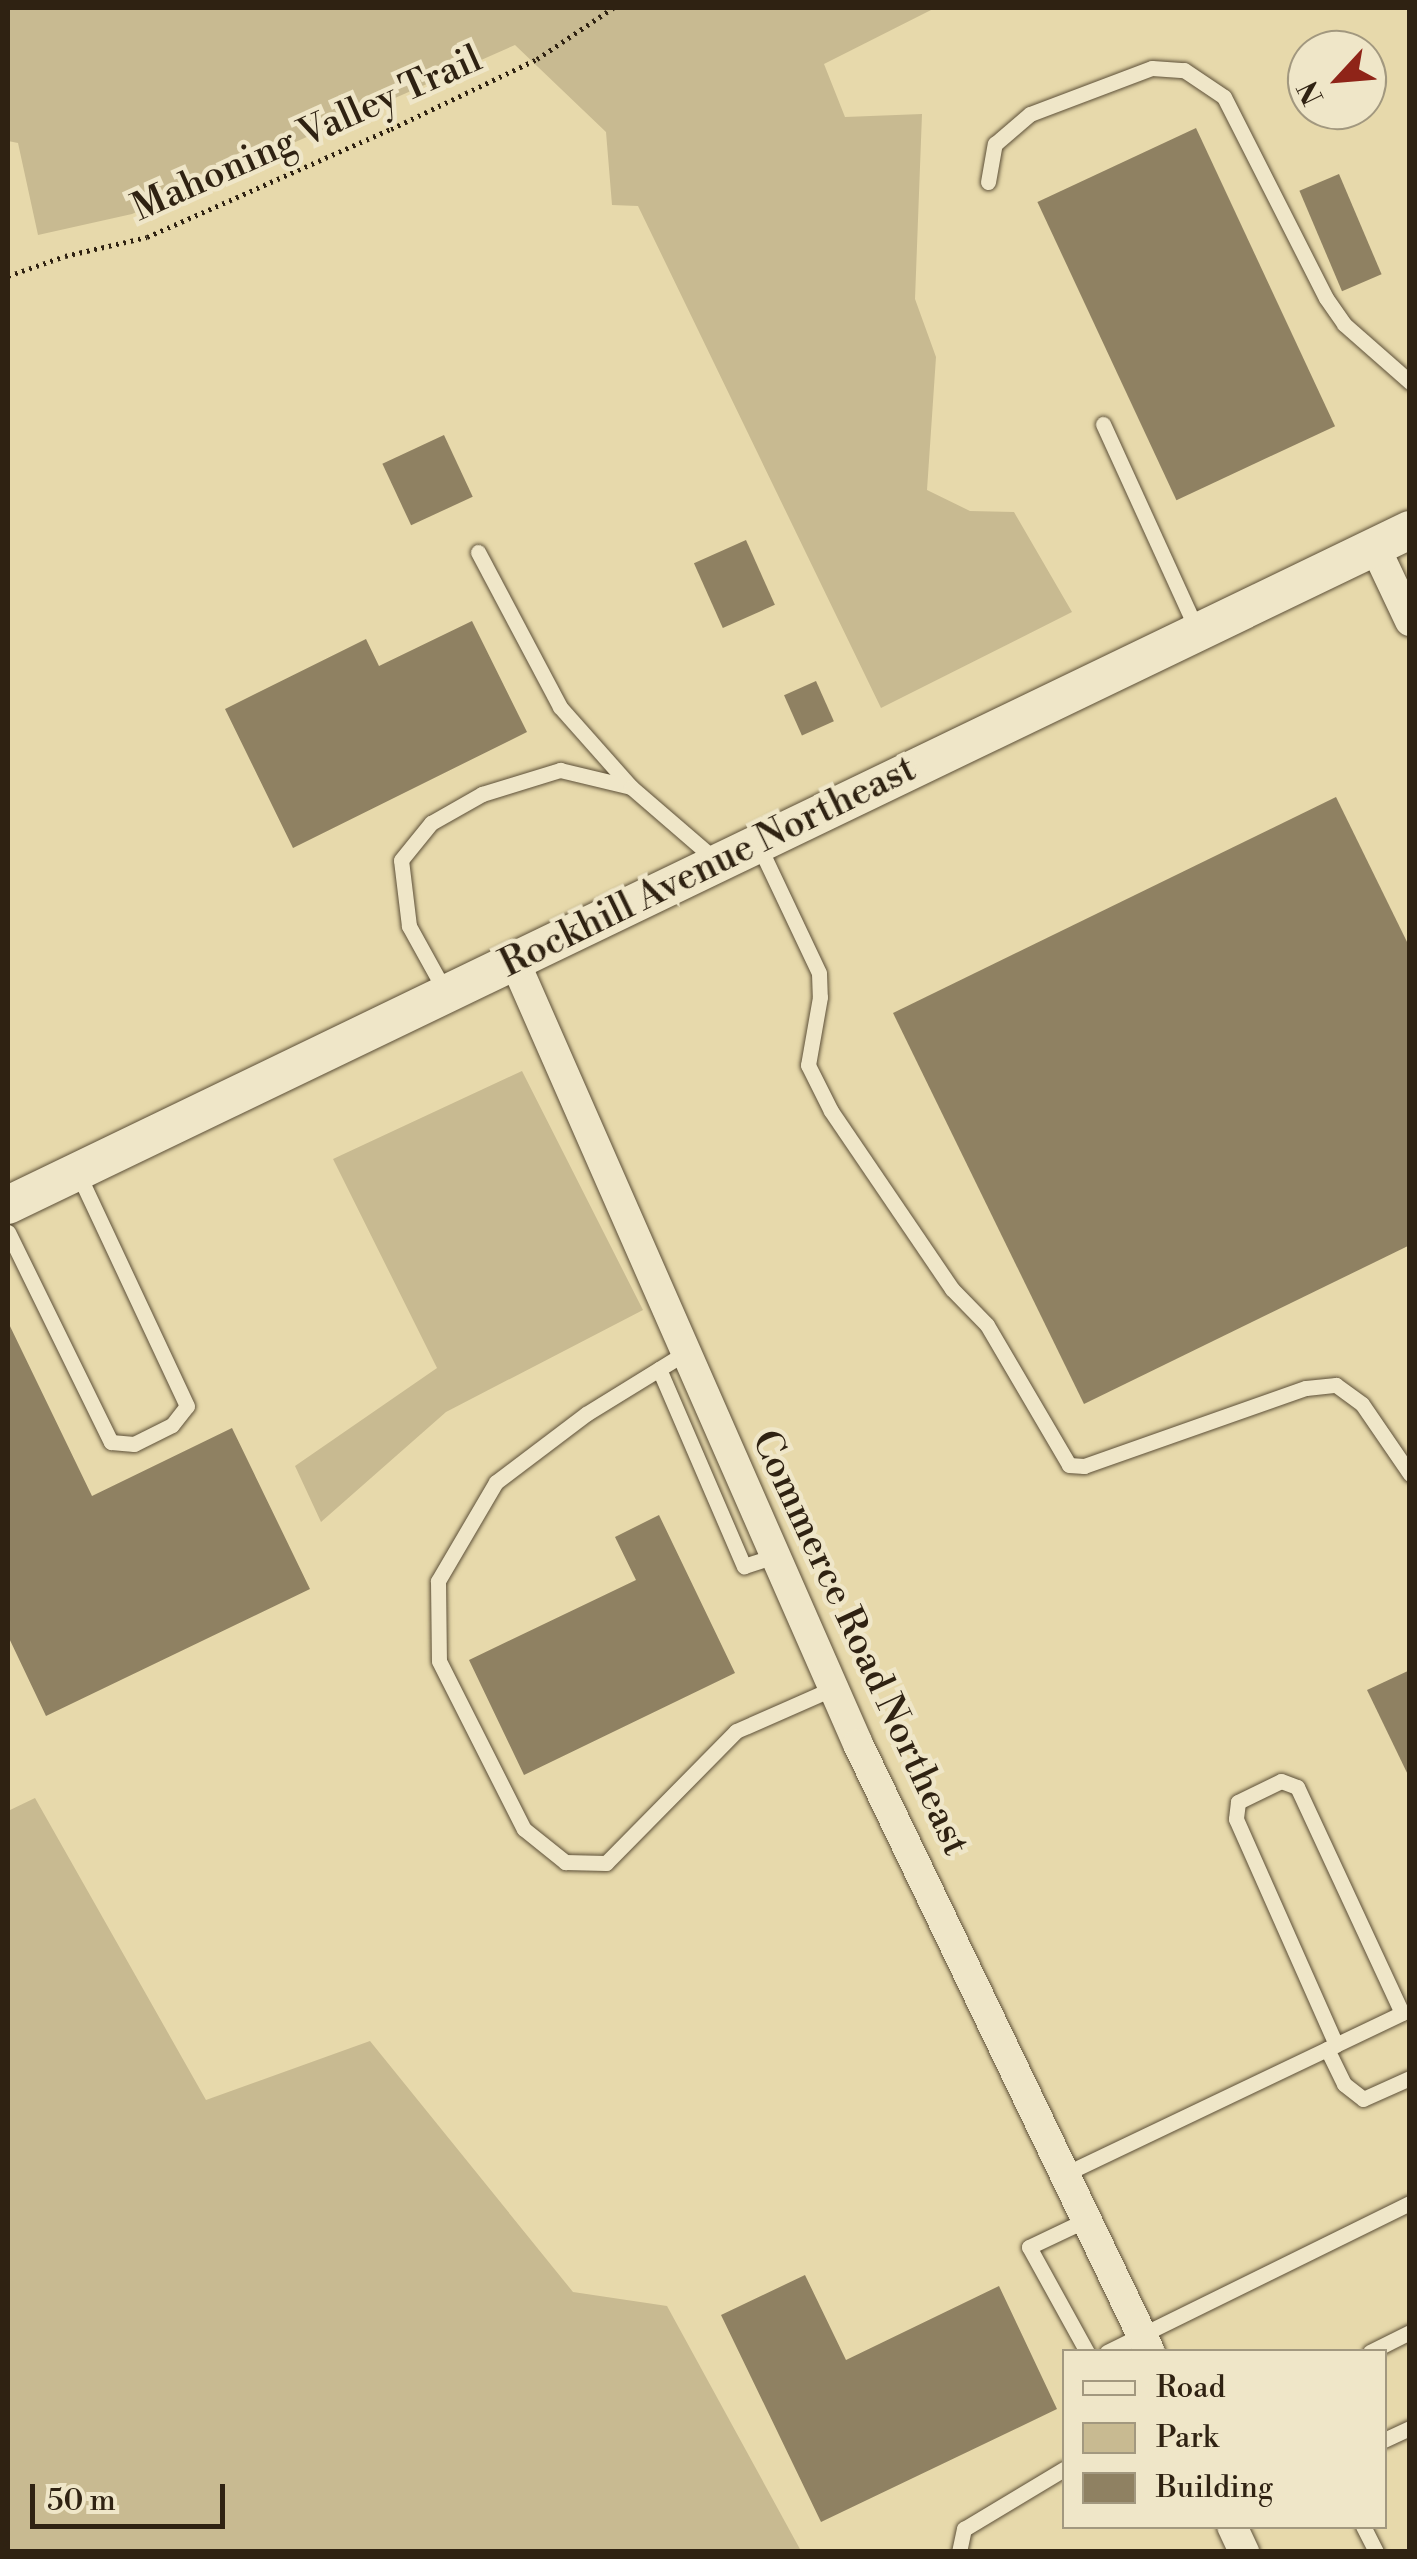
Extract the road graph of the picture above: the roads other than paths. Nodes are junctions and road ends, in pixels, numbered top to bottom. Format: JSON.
{"nodes":[{"id":1,"x":988,"y":182,"type":"dead end"},
{"id":2,"x":1410,"y":382,"type":"edge"},
{"id":3,"x":1103,"y":424,"type":"dead end"},
{"id":4,"x":1410,"y":530,"type":"edge"},
{"id":5,"x":1374,"y":547,"type":"junction"},
{"id":6,"x":478,"y":552,"type":"dead end"},
{"id":7,"x":1410,"y":621,"type":"edge"},
{"id":8,"x":1198,"y":632,"type":"junction"},
{"id":9,"x":631,"y":787,"type":"junction"},
{"id":10,"x":758,"y":843,"type":"junction"},
{"id":11,"x":718,"y":862,"type":"junction"},
{"id":12,"x":514,"y":960,"type":"junction"},
{"id":13,"x":446,"y":992,"type":"junction"},
{"id":14,"x":77,"y":1172,"type":"junction"},
{"id":15,"x":8,"y":1206,"type":"edge"},
{"id":16,"x":8,"y":1232,"type":"edge"},
{"id":17,"x":672,"y":1361,"type":"junction"},
{"id":18,"x":1410,"y":1474,"type":"edge"},
{"id":19,"x":834,"y":1688,"type":"junction"},
{"id":20,"x":1406,"y":2012,"type":"edge"},
{"id":21,"x":1331,"y":2047,"type":"junction"},
{"id":22,"x":1410,"y":2078,"type":"edge"},
{"id":23,"x":1067,"y":2173,"type":"junction"},
{"id":24,"x":1410,"y":2203,"type":"edge"},
{"id":25,"x":1088,"y":2219,"type":"junction"},
{"id":26,"x":1410,"y":2332,"type":"edge"},
{"id":27,"x":1146,"y":2343,"type":"edge"},
{"id":28,"x":1084,"y":2349,"type":"edge"},
{"id":29,"x":1120,"y":2349,"type":"edge"},
{"id":30,"x":1376,"y":2349,"type":"edge"},
{"id":31,"x":1062,"y":2470,"type":"edge"},
{"id":32,"x":1233,"y":2529,"type":"edge"},
{"id":33,"x":1364,"y":2529,"type":"edge"},
{"id":34,"x":958,"y":2552,"type":"edge"},
{"id":35,"x":1244,"y":2552,"type":"edge"},
{"id":36,"x":1376,"y":2552,"type":"edge"}],
"edges":[{"from":1,"to":2,"type":"lane"},
{"from":3,"to":8,"type":"lane"},
{"from":4,"to":5,"type":"street","name":"Rockhill Avenue Northeast"},
{"from":5,"to":7,"type":"street"},
{"from":5,"to":8,"type":"street","name":"Rockhill Avenue Northeast"},
{"from":6,"to":9,"type":"lane"},
{"from":8,"to":10,"type":"street","name":"Rockhill Avenue Northeast"},
{"from":9,"to":11,"type":"lane"},
{"from":9,"to":13,"type":"lane"},
{"from":10,"to":11,"type":"street","name":"Rockhill Avenue Northeast"},
{"from":10,"to":18,"type":"lane"},
{"from":11,"to":12,"type":"street","name":"Rockhill Avenue Northeast"},
{"from":12,"to":13,"type":"street","name":"Rockhill Avenue Northeast"},
{"from":12,"to":17,"type":"street","name":"Commerce Road Northeast"},
{"from":13,"to":14,"type":"street","name":"Rockhill Avenue Northeast"},
{"from":14,"to":15,"type":"street","name":"Rockhill Avenue Northeast"},
{"from":14,"to":16,"type":"lane"},
{"from":17,"to":19,"type":"street","name":"Commerce Road Northeast"},
{"from":17,"to":19,"type":"lane"},
{"from":19,"to":23,"type":"street","name":"Commerce Road Northeast"},
{"from":20,"to":21,"type":"lane"},
{"from":20,"to":21,"type":"lane"},
{"from":21,"to":22,"type":"lane"},
{"from":21,"to":23,"type":"lane"},
{"from":23,"to":25,"type":"street","name":"Commerce Road Northeast"},
{"from":24,"to":27,"type":"lane"},
{"from":25,"to":27,"type":"street","name":"Commerce Road Northeast"},
{"from":25,"to":28,"type":"lane"},
{"from":26,"to":30,"type":"lane"},
{"from":27,"to":29,"type":"lane"},
{"from":31,"to":34,"type":"lane"},
{"from":32,"to":35,"type":"street"},
{"from":33,"to":36,"type":"lane"}]}
